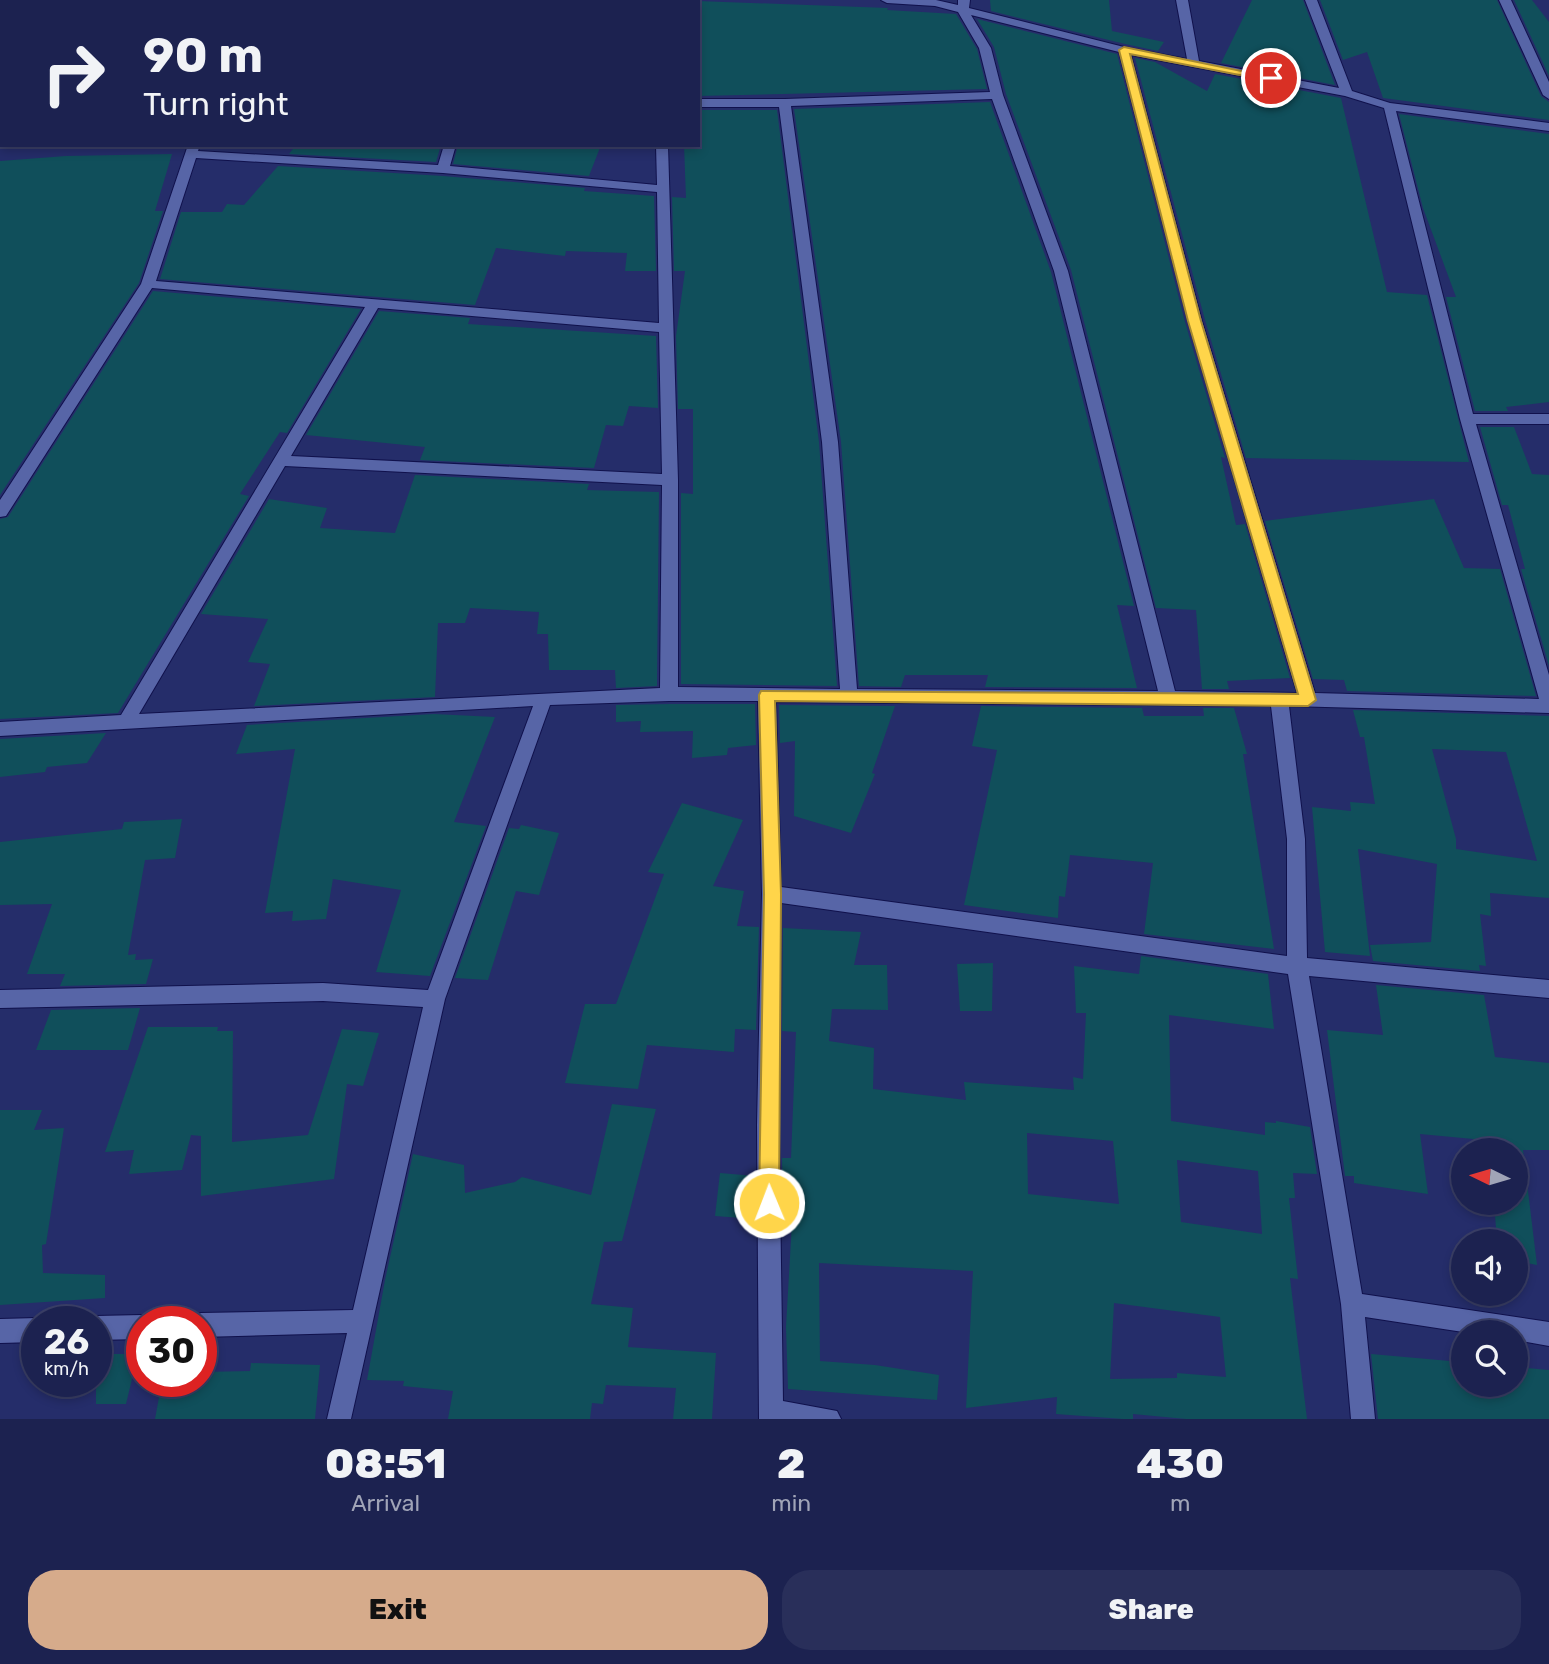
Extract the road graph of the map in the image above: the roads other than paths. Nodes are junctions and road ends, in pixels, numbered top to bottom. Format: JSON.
{"nodes":[{"id":1,"x":887,"y":0,"type":"edge"},
{"id":2,"x":1182,"y":0,"type":"edge"},
{"id":3,"x":1311,"y":0,"type":"edge"},
{"id":4,"x":1505,"y":0,"type":"edge"},
{"id":5,"x":963,"y":6,"type":"edge"},
{"id":6,"x":1124,"y":50,"type":"junction"},
{"id":7,"x":1194,"y":63,"type":"junction"},
{"id":8,"x":1347,"y":93,"type":"junction"},
{"id":9,"x":997,"y":95,"type":"junction"},
{"id":10,"x":1549,"y":95,"type":"edge"},
{"id":11,"x":700,"y":103,"type":"edge"},
{"id":12,"x":785,"y":103,"type":"junction"},
{"id":13,"x":1389,"y":106,"type":"junction"},
{"id":14,"x":1549,"y":127,"type":"edge"},
{"id":15,"x":449,"y":147,"type":"edge"},
{"id":16,"x":662,"y":147,"type":"edge"},
{"id":17,"x":193,"y":150,"type":"edge"},
{"id":18,"x":443,"y":169,"type":"junction"},
{"id":19,"x":663,"y":190,"type":"junction"},
{"id":20,"x":148,"y":284,"type":"junction"},
{"id":21,"x":369,"y":310,"type":"junction"},
{"id":22,"x":667,"y":328,"type":"junction"},
{"id":23,"x":1467,"y":419,"type":"junction"},
{"id":24,"x":1549,"y":419,"type":"edge"},
{"id":25,"x":282,"y":461,"type":"junction"},
{"id":26,"x":670,"y":480,"type":"junction"},
{"id":27,"x":0,"y":512,"type":"edge"},
{"id":28,"x":669,"y":694,"type":"junction"},
{"id":29,"x":767,"y":695,"type":"junction"},
{"id":30,"x":849,"y":697,"type":"junction"},
{"id":31,"x":1168,"y":697,"type":"junction"},
{"id":32,"x":544,"y":699,"type":"junction"},
{"id":33,"x":1279,"y":699,"type":"junction"},
{"id":34,"x":1308,"y":700,"type":"junction"},
{"id":35,"x":1549,"y":706,"type":"edge"},
{"id":36,"x":131,"y":715,"type":"junction"},
{"id":37,"x":0,"y":729,"type":"edge"},
{"id":38,"x":772,"y":894,"type":"junction"},
{"id":39,"x":1297,"y":967,"type":"junction"},
{"id":40,"x":1549,"y":989,"type":"edge"},
{"id":41,"x":0,"y":999,"type":"edge"},
{"id":42,"x":435,"y":999,"type":"junction"},
{"id":43,"x":1352,"y":1304,"type":"junction"},
{"id":44,"x":360,"y":1321,"type":"junction"},
{"id":45,"x":217,"y":1325,"type":"edge"},
{"id":46,"x":21,"y":1330,"type":"edge"},
{"id":47,"x":0,"y":1331,"type":"edge"},
{"id":48,"x":1549,"y":1334,"type":"edge"},
{"id":49,"x":771,"y":1415,"type":"edge"},
{"id":50,"x":339,"y":1419,"type":"edge"},
{"id":51,"x":829,"y":1419,"type":"edge"},
{"id":52,"x":1363,"y":1419,"type":"edge"}],
"edges":[{"from":1,"to":5,"type":"street"},
{"from":2,"to":7,"type":"street"},
{"from":3,"to":8,"type":"street"},
{"from":4,"to":10,"type":"street"},
{"from":5,"to":6,"type":"street"},
{"from":5,"to":9,"type":"street"},
{"from":6,"to":7,"type":"street"},
{"from":6,"to":34,"type":"street"},
{"from":7,"to":8,"type":"street"},
{"from":8,"to":13,"type":"street"},
{"from":9,"to":12,"type":"street"},
{"from":9,"to":31,"type":"street"},
{"from":11,"to":12,"type":"street"},
{"from":12,"to":30,"type":"street"},
{"from":13,"to":14,"type":"street"},
{"from":13,"to":23,"type":"street"},
{"from":15,"to":18,"type":"street"},
{"from":16,"to":19,"type":"street"},
{"from":17,"to":18,"type":"street"},
{"from":17,"to":20,"type":"street"},
{"from":18,"to":19,"type":"street"},
{"from":19,"to":22,"type":"street"},
{"from":20,"to":21,"type":"street"},
{"from":20,"to":27,"type":"street"},
{"from":21,"to":22,"type":"street"},
{"from":21,"to":25,"type":"street"},
{"from":21,"to":36,"type":"street"},
{"from":22,"to":26,"type":"street"},
{"from":23,"to":24,"type":"street"},
{"from":23,"to":35,"type":"street"},
{"from":25,"to":26,"type":"street"},
{"from":25,"to":36,"type":"street"},
{"from":26,"to":28,"type":"street"},
{"from":28,"to":29,"type":"street"},
{"from":28,"to":32,"type":"street"},
{"from":29,"to":30,"type":"street"},
{"from":29,"to":38,"type":"street"},
{"from":30,"to":31,"type":"street"},
{"from":31,"to":33,"type":"street"},
{"from":32,"to":36,"type":"street"},
{"from":32,"to":42,"type":"street"},
{"from":33,"to":34,"type":"street"},
{"from":33,"to":39,"type":"street"},
{"from":34,"to":35,"type":"street"},
{"from":36,"to":37,"type":"street"},
{"from":38,"to":39,"type":"street"},
{"from":38,"to":49,"type":"street"},
{"from":39,"to":40,"type":"street"},
{"from":39,"to":43,"type":"street"},
{"from":41,"to":42,"type":"street"},
{"from":42,"to":44,"type":"street"},
{"from":43,"to":48,"type":"street"},
{"from":43,"to":52,"type":"street"},
{"from":44,"to":45,"type":"street"},
{"from":44,"to":50,"type":"street"},
{"from":46,"to":47,"type":"street"},
{"from":49,"to":51,"type":"street"}]}
